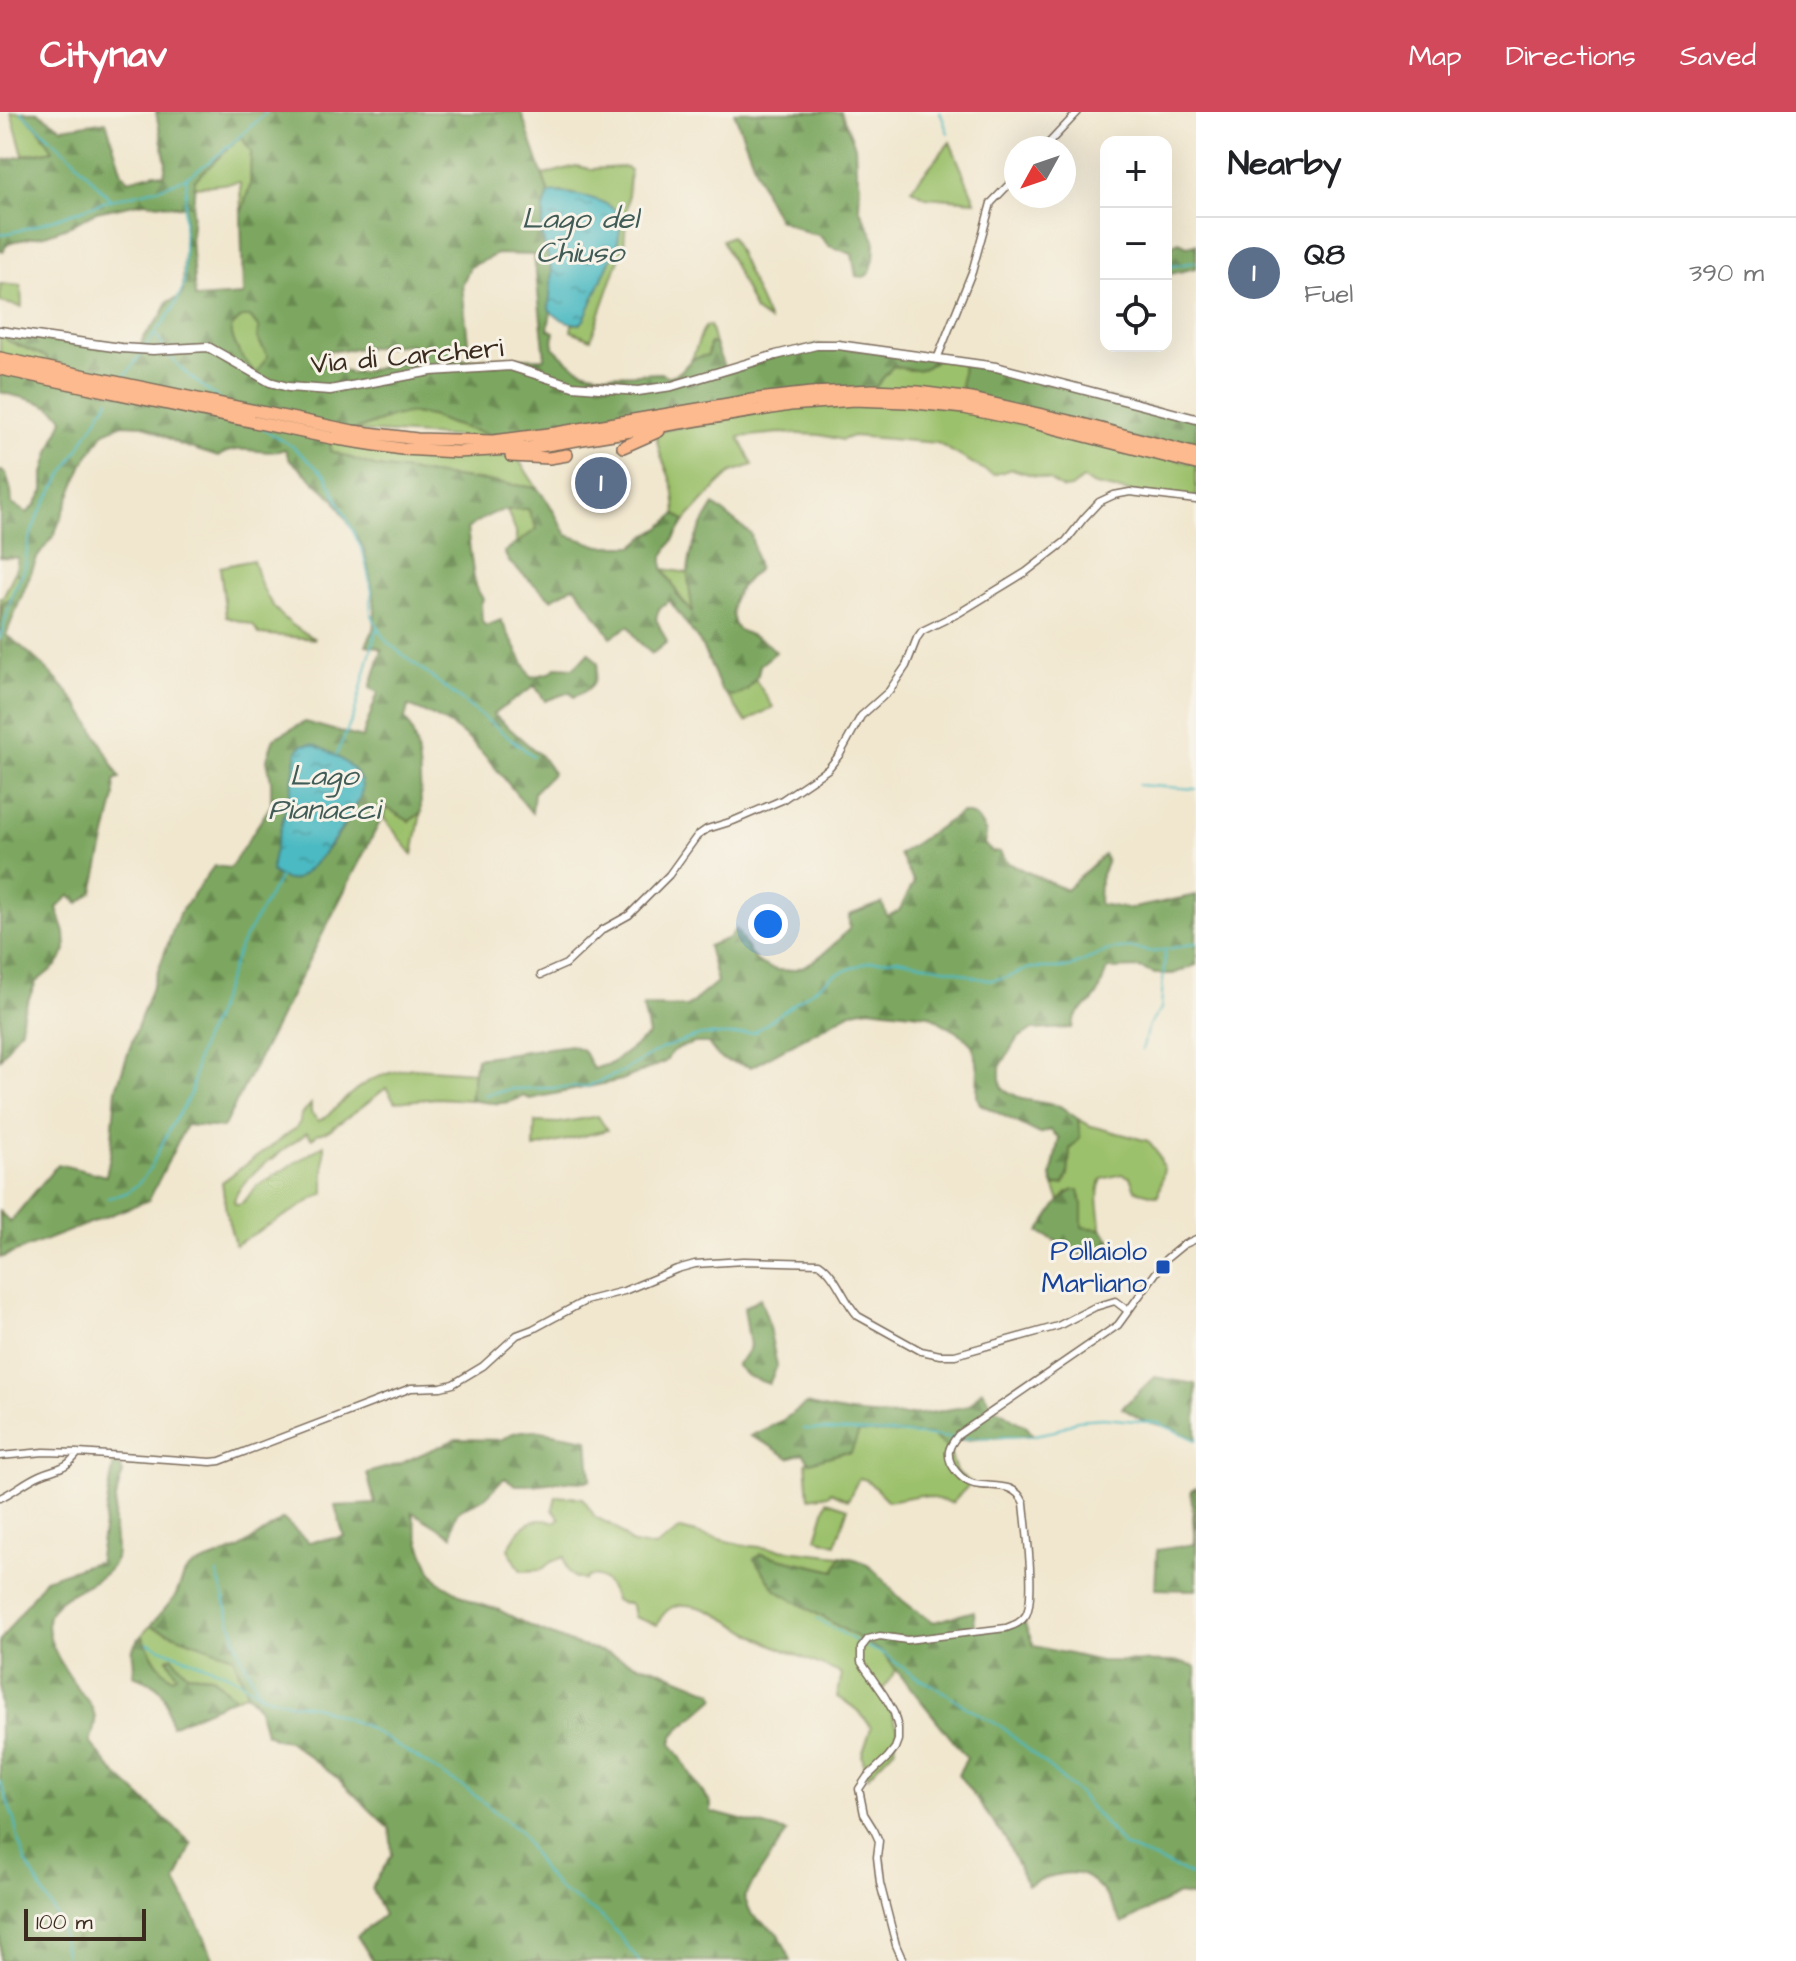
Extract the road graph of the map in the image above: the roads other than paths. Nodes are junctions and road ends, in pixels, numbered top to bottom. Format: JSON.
{"nodes":[{"id":1,"x":1078,"y":112,"type":"edge"},
{"id":2,"x":1055,"y":136,"type":"edge"},
{"id":3,"x":1004,"y":189,"type":"edge"},
{"id":4,"x":0,"y":331,"type":"edge"},
{"id":5,"x":0,"y":358,"type":"edge"},
{"id":6,"x":937,"y":359,"type":"junction"},
{"id":7,"x":0,"y":369,"type":"edge"},
{"id":8,"x":1196,"y":419,"type":"edge"},
{"id":9,"x":682,"y":422,"type":"junction"},
{"id":10,"x":623,"y":447,"type":"dead end"},
{"id":11,"x":420,"y":450,"type":"junction"},
{"id":12,"x":1196,"y":454,"type":"edge"},
{"id":13,"x":567,"y":455,"type":"dead end"},
{"id":14,"x":1196,"y":464,"type":"edge"},
{"id":15,"x":1196,"y":500,"type":"edge"},
{"id":16,"x":541,"y":975,"type":"dead end"},
{"id":17,"x":1196,"y":1239,"type":"edge"},
{"id":18,"x":1128,"y":1311,"type":"junction"},
{"id":19,"x":78,"y":1453,"type":"junction"},
{"id":20,"x":0,"y":1456,"type":"edge"},
{"id":21,"x":0,"y":1498,"type":"edge"},
{"id":22,"x":903,"y":1961,"type":"edge"}],
"edges":[{"from":1,"to":2,"type":"street"},
{"from":3,"to":6,"type":"street"},
{"from":4,"to":6,"type":"street","name":"Via di Carcheri"},
{"from":5,"to":12,"type":"highway"},
{"from":6,"to":8,"type":"street","name":"Via di Carcheri"},
{"from":7,"to":11,"type":"highway"},
{"from":9,"to":10,"type":"highway"},
{"from":9,"to":11,"type":"highway"},
{"from":9,"to":14,"type":"highway"},
{"from":11,"to":13,"type":"highway"},
{"from":15,"to":16,"type":"street"},
{"from":17,"to":18,"type":"street"},
{"from":18,"to":19,"type":"street"},
{"from":18,"to":22,"type":"street"},
{"from":19,"to":20,"type":"street"},
{"from":19,"to":21,"type":"street"}]}
